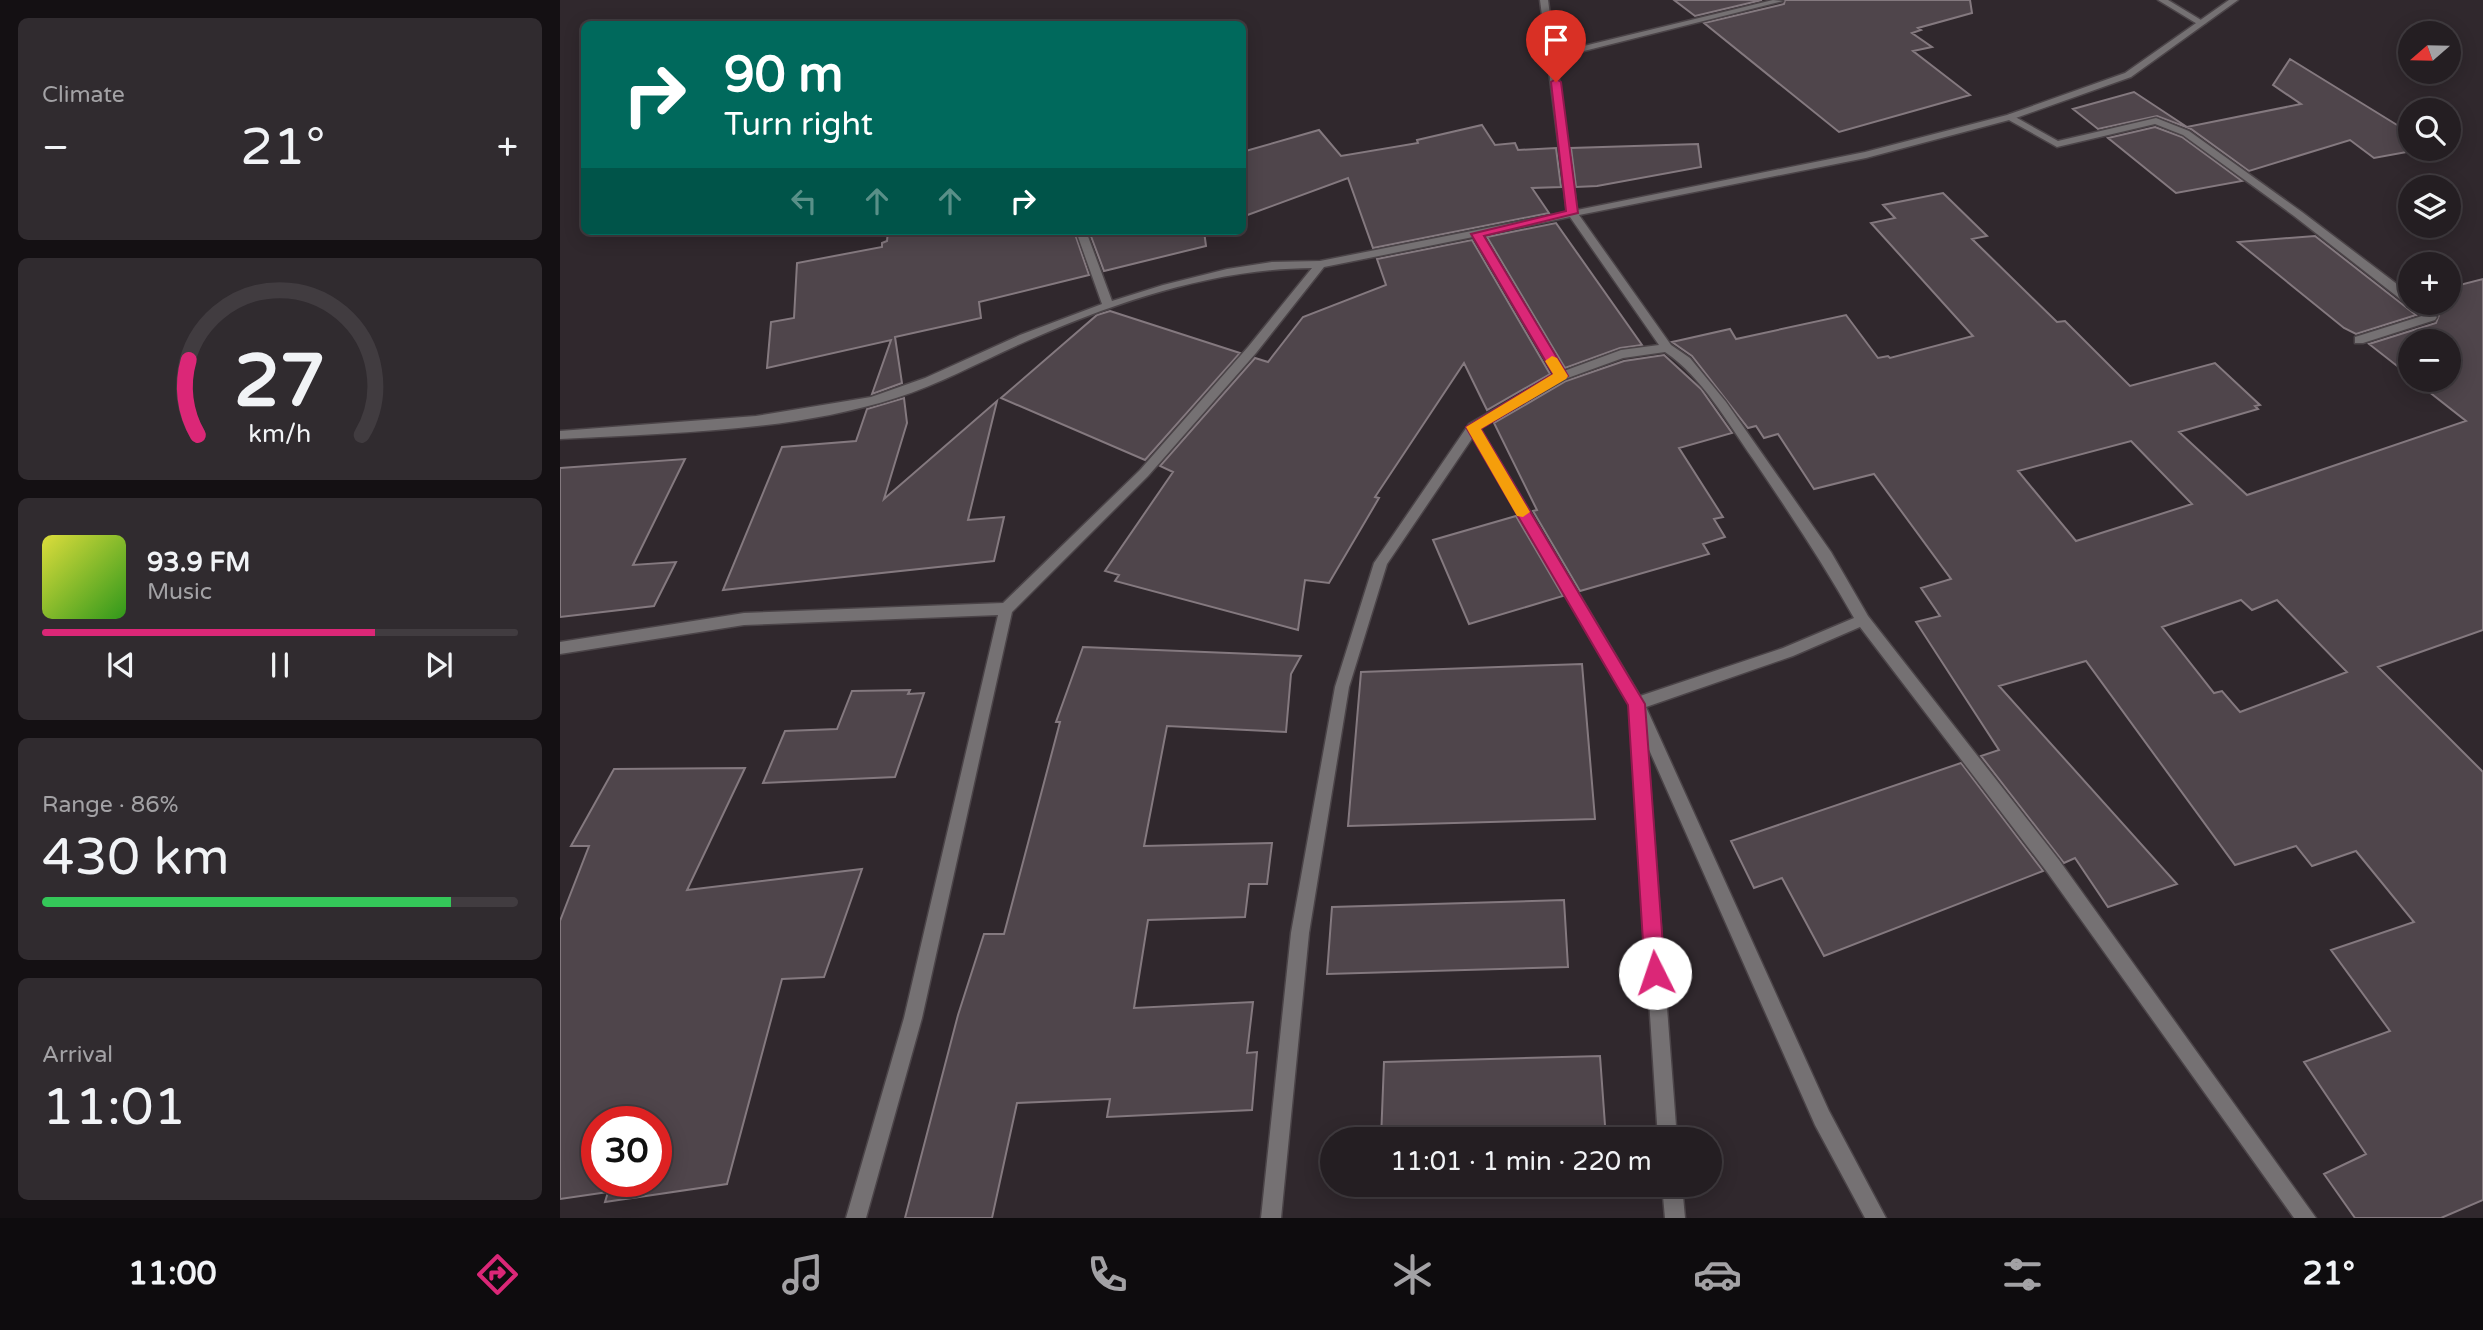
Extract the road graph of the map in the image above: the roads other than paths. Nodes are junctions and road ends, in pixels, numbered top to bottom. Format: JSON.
{"nodes":[{"id":1,"x":1544,"y":0,"type":"edge"},
{"id":2,"x":2162,"y":0,"type":"edge"},
{"id":3,"x":2234,"y":0,"type":"edge"},
{"id":4,"x":1779,"y":1,"type":"edge"},
{"id":5,"x":2202,"y":23,"type":"junction"},
{"id":6,"x":1553,"y":56,"type":"junction"},
{"id":7,"x":2010,"y":117,"type":"junction"},
{"id":8,"x":1572,"y":213,"type":"junction"},
{"id":9,"x":1477,"y":234,"type":"junction"},
{"id":10,"x":1082,"y":235,"type":"edge"},
{"id":11,"x":1320,"y":264,"type":"junction"},
{"id":12,"x":2398,"y":291,"type":"edge"},
{"id":13,"x":1108,"y":304,"type":"junction"},
{"id":14,"x":2428,"y":315,"type":"edge"},
{"id":15,"x":2360,"y":340,"type":"dead end"},
{"id":16,"x":1667,"y":348,"type":"junction"},
{"id":17,"x":1561,"y":376,"type":"junction"},
{"id":18,"x":1473,"y":427,"type":"junction"},
{"id":19,"x":560,"y":435,"type":"edge"},
{"id":20,"x":1006,"y":609,"type":"junction"},
{"id":21,"x":1863,"y":620,"type":"junction"},
{"id":22,"x":560,"y":648,"type":"edge"},
{"id":23,"x":1636,"y":704,"type":"junction"},
{"id":24,"x":1667,"y":1127,"type":"edge"},
{"id":25,"x":1673,"y":1197,"type":"edge"},
{"id":26,"x":856,"y":1218,"type":"edge"},
{"id":27,"x":1271,"y":1218,"type":"edge"},
{"id":28,"x":1675,"y":1218,"type":"edge"},
{"id":29,"x":1876,"y":1218,"type":"edge"},
{"id":30,"x":2306,"y":1218,"type":"edge"}],
"edges":[{"from":1,"to":6,"type":"street"},
{"from":2,"to":5,"type":"street"},
{"from":3,"to":5,"type":"street"},
{"from":4,"to":6,"type":"street"},
{"from":5,"to":7,"type":"street"},
{"from":6,"to":8,"type":"street"},
{"from":7,"to":8,"type":"street"},
{"from":7,"to":12,"type":"street"},
{"from":8,"to":9,"type":"street"},
{"from":8,"to":16,"type":"street"},
{"from":9,"to":11,"type":"street"},
{"from":9,"to":17,"type":"street"},
{"from":10,"to":13,"type":"street"},
{"from":11,"to":13,"type":"street"},
{"from":11,"to":20,"type":"street"},
{"from":13,"to":19,"type":"street"},
{"from":14,"to":15,"type":"street"},
{"from":16,"to":17,"type":"street"},
{"from":16,"to":21,"type":"street"},
{"from":17,"to":18,"type":"street"},
{"from":18,"to":23,"type":"street"},
{"from":18,"to":27,"type":"street"},
{"from":20,"to":22,"type":"street"},
{"from":20,"to":26,"type":"street"},
{"from":21,"to":23,"type":"street"},
{"from":21,"to":30,"type":"street"},
{"from":23,"to":24,"type":"street"},
{"from":23,"to":29,"type":"street"},
{"from":25,"to":28,"type":"street"}]}
